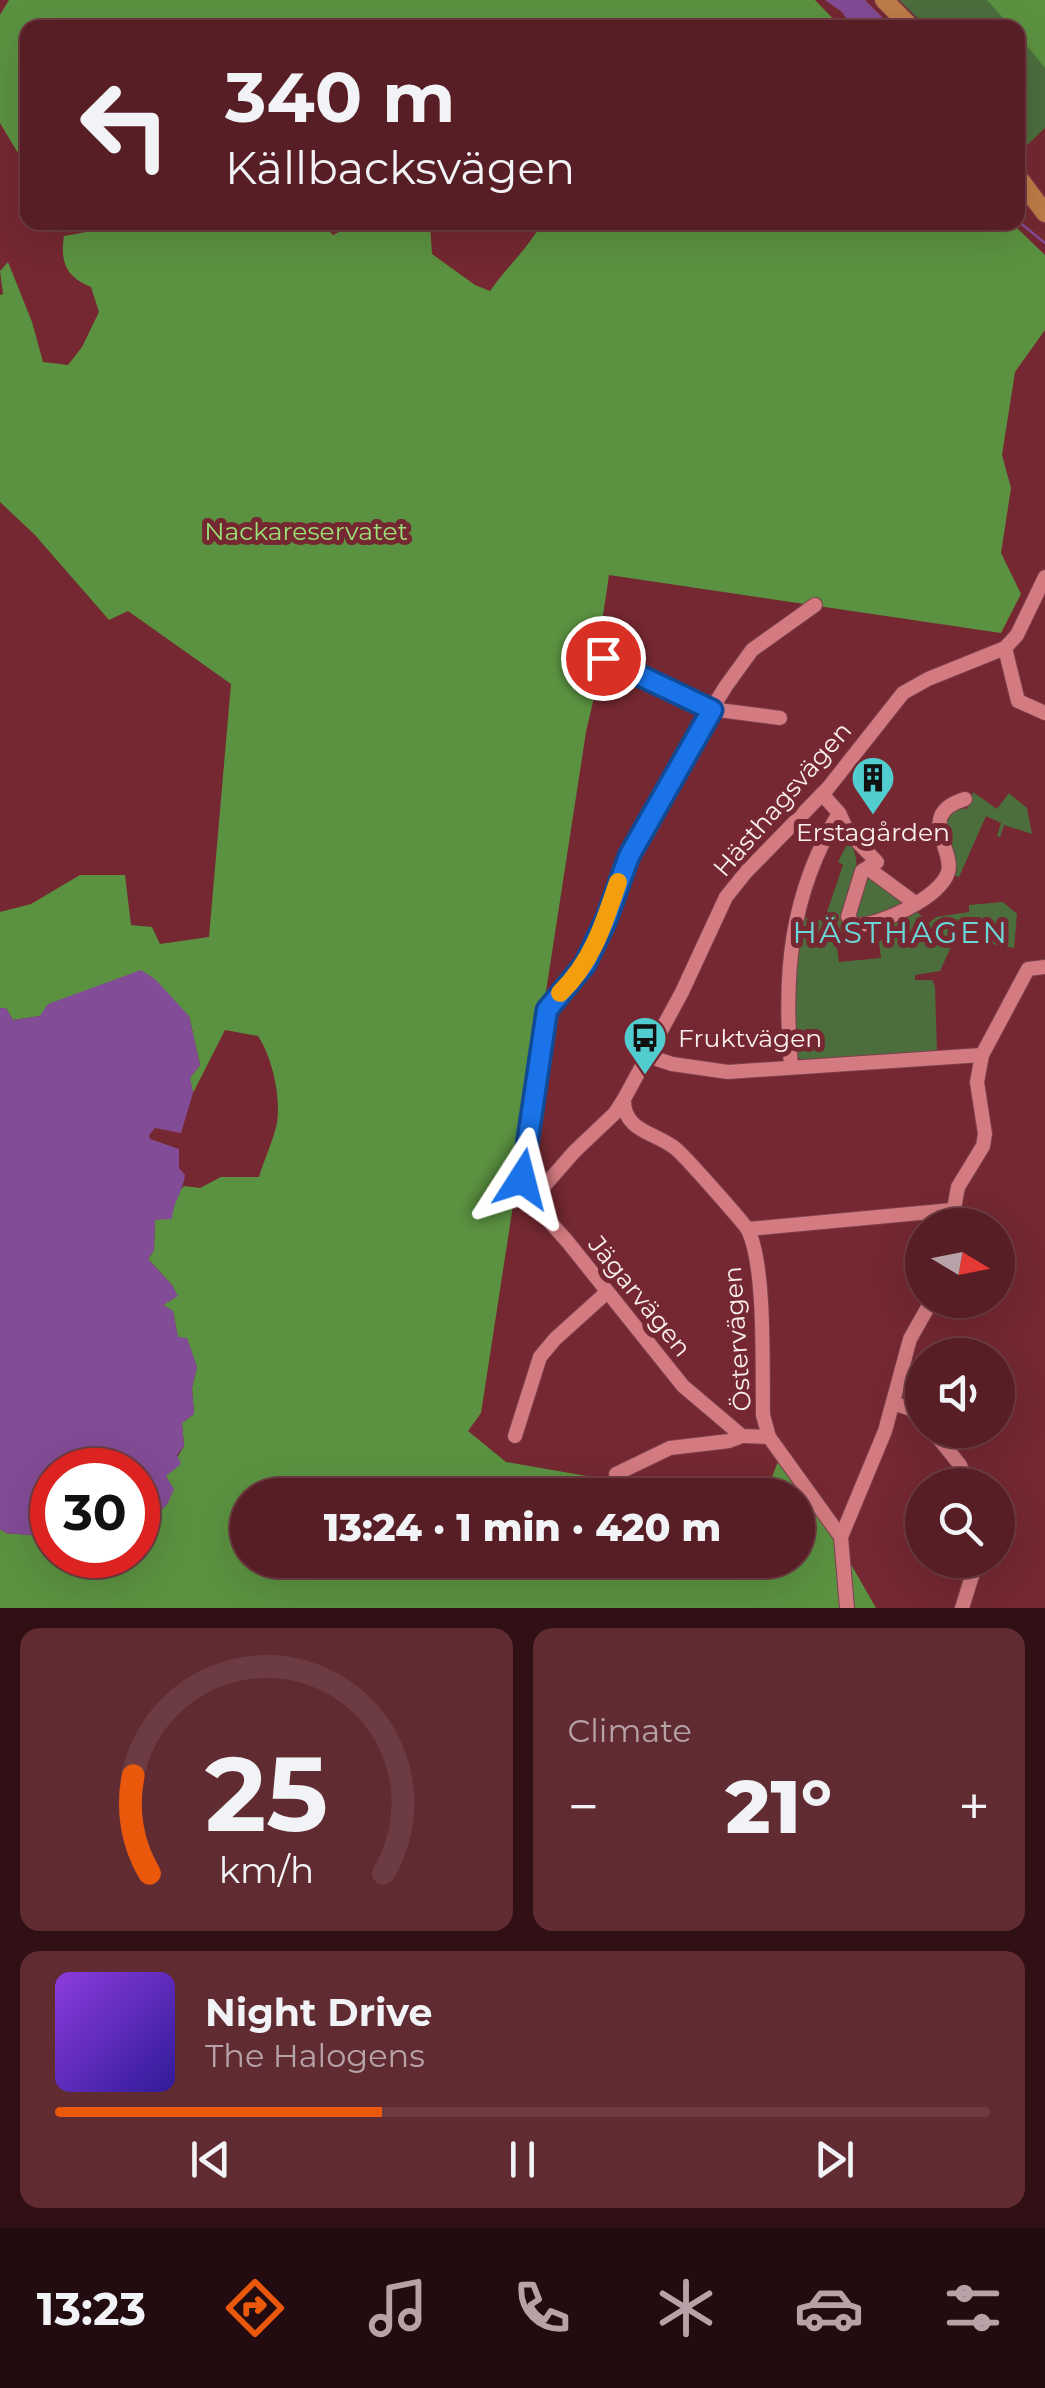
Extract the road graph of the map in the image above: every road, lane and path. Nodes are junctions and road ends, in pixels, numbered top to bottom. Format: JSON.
{"nodes":[{"id":1,"x":884,"y":0,"type":"edge"},
{"id":2,"x":904,"y":20,"type":"edge"},
{"id":3,"x":1025,"y":186,"type":"edge"},
{"id":4,"x":1045,"y":213,"type":"edge"},
{"id":5,"x":1045,"y":577,"type":"edge"},
{"id":6,"x":815,"y":605,"type":"dead end"},
{"id":7,"x":1005,"y":648,"type":"junction"},
{"id":8,"x":580,"y":650,"type":"dead end"},
{"id":9,"x":712,"y":710,"type":"junction"},
{"id":10,"x":1045,"y":713,"type":"edge"},
{"id":11,"x":780,"y":718,"type":"dead end"},
{"id":12,"x":822,"y":794,"type":"junction"},
{"id":13,"x":965,"y":799,"type":"dead end"},
{"id":14,"x":839,"y":813,"type":"junction"},
{"id":15,"x":873,"y":864,"type":"junction"},
{"id":16,"x":914,"y":903,"type":"junction"},
{"id":17,"x":1045,"y":968,"type":"edge"},
{"id":18,"x":982,"y":1055,"type":"junction"},
{"id":19,"x":648,"y":1056,"type":"junction"},
{"id":20,"x":792,"y":1066,"type":"junction"},
{"id":21,"x":624,"y":1099,"type":"junction"},
{"id":22,"x":532,"y":1200,"type":"junction"},
{"id":23,"x":954,"y":1208,"type":"edge"},
{"id":24,"x":905,"y":1220,"type":"edge"},
{"id":25,"x":748,"y":1229,"type":"junction"},
{"id":26,"x":606,"y":1293,"type":"junction"},
{"id":27,"x":922,"y":1318,"type":"edge"},
{"id":28,"x":894,"y":1403,"type":"junction"},
{"id":29,"x":905,"y":1408,"type":"edge"},
{"id":30,"x":515,"y":1436,"type":"dead end"},
{"id":31,"x":742,"y":1436,"type":"junction"},
{"id":32,"x":769,"y":1437,"type":"junction"},
{"id":33,"x":616,"y":1474,"type":"dead end"},
{"id":34,"x":841,"y":1537,"type":"junction"},
{"id":35,"x":971,"y":1578,"type":"edge"},
{"id":36,"x":847,"y":1608,"type":"edge"},
{"id":37,"x":962,"y":1608,"type":"edge"}],
"edges":[{"from":1,"to":2,"type":"main road"},
{"from":3,"to":4,"type":"main road"},
{"from":5,"to":7,"type":"street"},
{"from":6,"to":9,"type":"street"},
{"from":7,"to":10,"type":"street"},
{"from":7,"to":12,"type":"street","name":"Hästhagsvägen"},
{"from":8,"to":9,"type":"street"},
{"from":9,"to":11,"type":"street"},
{"from":9,"to":22,"type":"street"},
{"from":12,"to":14,"type":"street"},
{"from":12,"to":19,"type":"street","name":"Hästhagsvägen"},
{"from":13,"to":16,"type":"street"},
{"from":14,"to":15,"type":"street"},
{"from":14,"to":20,"type":"street"},
{"from":15,"to":16,"type":"street"},
{"from":15,"to":16,"type":"street"},
{"from":17,"to":18,"type":"street"},
{"from":18,"to":20,"type":"street"},
{"from":18,"to":23,"type":"street"},
{"from":19,"to":20,"type":"street"},
{"from":19,"to":21,"type":"street","name":"Hästhagsvägen"},
{"from":21,"to":22,"type":"street","name":"Hästhagsvägen"},
{"from":21,"to":25,"type":"street","name":"Östervägen"},
{"from":22,"to":26,"type":"street","name":"Jägarvägen"},
{"from":24,"to":25,"type":"street"},
{"from":25,"to":32,"type":"street","name":"Östervägen"},
{"from":26,"to":30,"type":"street"},
{"from":26,"to":31,"type":"street","name":"Jägarvägen"},
{"from":27,"to":28,"type":"street"},
{"from":28,"to":29,"type":"street"},
{"from":28,"to":34,"type":"street"},
{"from":31,"to":32,"type":"street"},
{"from":31,"to":33,"type":"street"},
{"from":32,"to":34,"type":"street","name":"Östervägen"},
{"from":34,"to":36,"type":"street"},
{"from":35,"to":37,"type":"street"}]}
